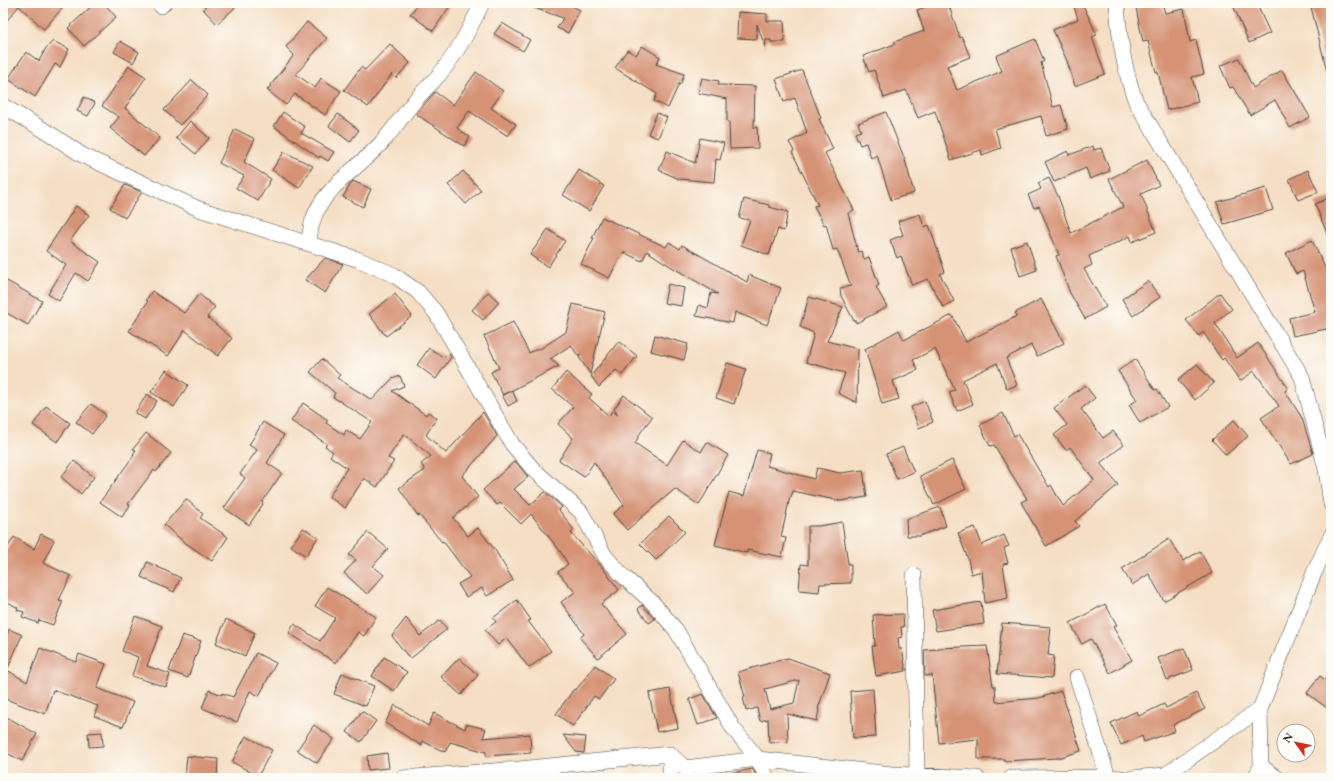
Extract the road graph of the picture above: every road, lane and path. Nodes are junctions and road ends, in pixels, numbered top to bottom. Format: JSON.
{"nodes":[{"id":1,"x":482,"y":3,"type":"edge"},
{"id":2,"x":1117,"y":3,"type":"edge"},
{"id":3,"x":3,"y":106,"type":"edge"},
{"id":4,"x":310,"y":244,"type":"junction"},
{"id":5,"x":1331,"y":504,"type":"edge"},
{"id":6,"x":1331,"y":536,"type":"edge"},
{"id":7,"x":914,"y":575,"type":"dead end"},
{"id":8,"x":1077,"y":677,"type":"dead end"},
{"id":9,"x":1260,"y":710,"type":"junction"},
{"id":10,"x":670,"y":754,"type":"junction"},
{"id":11,"x":758,"y":759,"type":"junction"},
{"id":12,"x":1258,"y":772,"type":"edge"},
{"id":13,"x":448,"y":776,"type":"edge"},
{"id":14,"x":917,"y":776,"type":"junction"},
{"id":15,"x":402,"y":778,"type":"edge"},
{"id":16,"x":670,"y":778,"type":"edge"},
{"id":17,"x":767,"y":778,"type":"edge"},
{"id":18,"x":977,"y":778,"type":"edge"},
{"id":19,"x":1011,"y":778,"type":"edge"},
{"id":20,"x":1115,"y":778,"type":"edge"},
{"id":21,"x":1132,"y":778,"type":"edge"},
{"id":22,"x":1277,"y":778,"type":"edge"}],
"edges":[{"from":1,"to":4,"type":"street"},
{"from":2,"to":5,"type":"street"},
{"from":3,"to":4,"type":"street"},
{"from":4,"to":11,"type":"street"},
{"from":6,"to":9,"type":"street"},
{"from":7,"to":14,"type":"street"},
{"from":8,"to":20,"type":"street"},
{"from":9,"to":12,"type":"street"},
{"from":9,"to":21,"type":"street"},
{"from":10,"to":11,"type":"street"},
{"from":10,"to":13,"type":"street"},
{"from":10,"to":16,"type":"street"},
{"from":11,"to":14,"type":"street"},
{"from":11,"to":17,"type":"street"},
{"from":12,"to":22,"type":"street"},
{"from":13,"to":15,"type":"street"},
{"from":14,"to":18,"type":"street"},
{"from":19,"to":20,"type":"street"}]}
